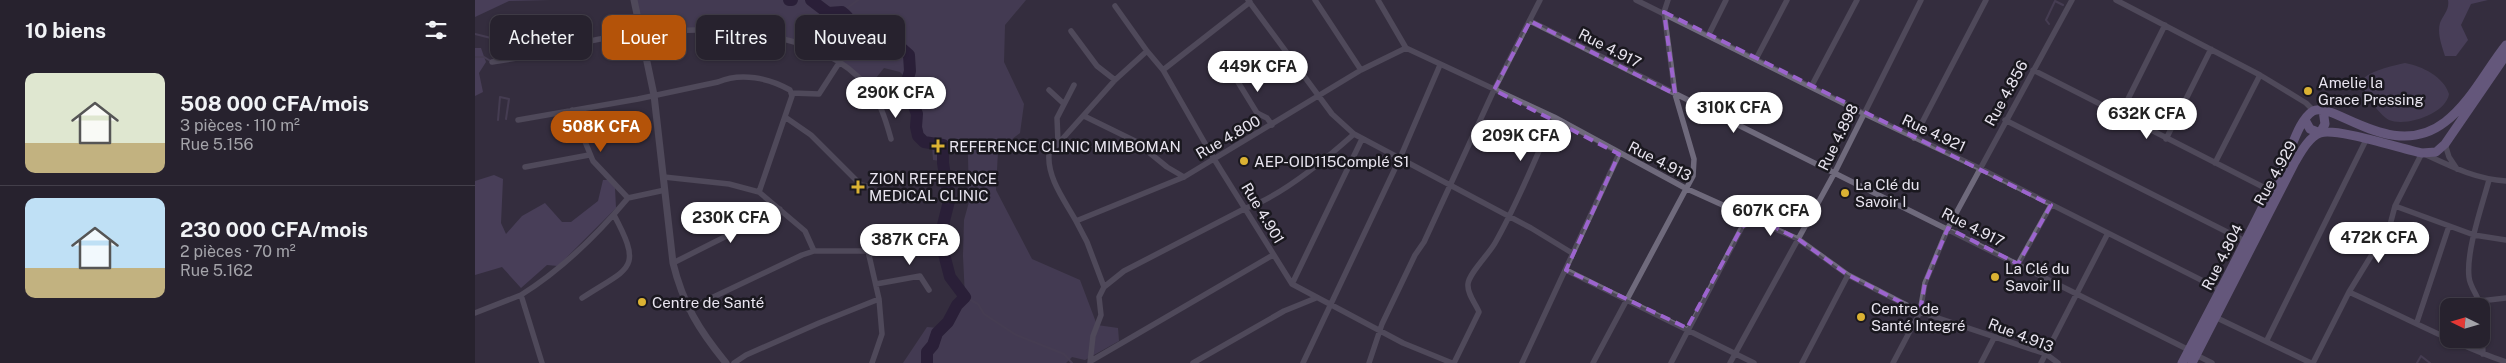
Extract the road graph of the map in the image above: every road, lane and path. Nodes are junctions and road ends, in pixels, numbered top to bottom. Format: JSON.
{"nodes":[{"id":1,"x":634,"y":0,"type":"edge"},
{"id":2,"x":1315,"y":0,"type":"edge"},
{"id":3,"x":1378,"y":0,"type":"edge"},
{"id":4,"x":1540,"y":0,"type":"edge"},
{"id":5,"x":1636,"y":0,"type":"edge"},
{"id":6,"x":1668,"y":0,"type":"edge"},
{"id":7,"x":1726,"y":0,"type":"edge"},
{"id":8,"x":1787,"y":0,"type":"edge"},
{"id":9,"x":1857,"y":0,"type":"edge"},
{"id":10,"x":1921,"y":0,"type":"edge"},
{"id":11,"x":1986,"y":0,"type":"edge"},
{"id":12,"x":2072,"y":0,"type":"edge"},
{"id":13,"x":2116,"y":0,"type":"edge"},
{"id":14,"x":1249,"y":1,"type":"edge"},
{"id":15,"x":1115,"y":6,"type":"dead end"},
{"id":16,"x":1664,"y":12,"type":"junction"},
{"id":17,"x":637,"y":15,"type":"edge"},
{"id":18,"x":1530,"y":21,"type":"junction"},
{"id":19,"x":2165,"y":25,"type":"junction"},
{"id":20,"x":686,"y":31,"type":"edge"},
{"id":21,"x":1071,"y":32,"type":"dead end"},
{"id":22,"x":1709,"y":34,"type":"junction"},
{"id":23,"x":602,"y":39,"type":"edge"},
{"id":24,"x":2506,"y":45,"type":"edge"},
{"id":25,"x":1406,"y":48,"type":"junction"},
{"id":26,"x":2211,"y":49,"type":"junction"},
{"id":27,"x":1147,"y":51,"type":"junction"},
{"id":28,"x":2506,"y":55,"type":"edge"},
{"id":29,"x":1756,"y":59,"type":"junction"},
{"id":30,"x":647,"y":60,"type":"edge"},
{"id":31,"x":492,"y":62,"type":"dead end"},
{"id":32,"x":839,"y":63,"type":"junction"},
{"id":33,"x":1440,"y":65,"type":"junction"},
{"id":34,"x":1230,"y":69,"type":"dead end"},
{"id":35,"x":1163,"y":70,"type":"junction"},
{"id":36,"x":1361,"y":70,"type":"junction"},
{"id":37,"x":2033,"y":70,"type":"junction"},
{"id":38,"x":2260,"y":75,"type":"junction"},
{"id":39,"x":1115,"y":80,"type":"junction"},
{"id":40,"x":1074,"y":85,"type":"dead end"},
{"id":41,"x":1811,"y":87,"type":"junction"},
{"id":42,"x":1049,"y":90,"type":"dead end"},
{"id":43,"x":1494,"y":90,"type":"junction"},
{"id":44,"x":792,"y":93,"type":"junction"},
{"id":45,"x":1675,"y":94,"type":"junction"},
{"id":46,"x":654,"y":96,"type":"junction"},
{"id":47,"x":1319,"y":96,"type":"junction"},
{"id":48,"x":1063,"y":103,"type":"junction"},
{"id":49,"x":572,"y":110,"type":"junction"},
{"id":50,"x":2318,"y":110,"type":"junction"},
{"id":51,"x":1863,"y":113,"type":"junction"},
{"id":52,"x":2120,"y":115,"type":"junction"},
{"id":53,"x":1084,"y":116,"type":"junction"},
{"id":54,"x":785,"y":117,"type":"junction"},
{"id":55,"x":1555,"y":117,"type":"junction"},
{"id":56,"x":518,"y":120,"type":"dead end"},
{"id":57,"x":2005,"y":120,"type":"junction"},
{"id":58,"x":2305,"y":120,"type":"junction"},
{"id":59,"x":1272,"y":125,"type":"junction"},
{"id":60,"x":2428,"y":131,"type":"junction"},
{"id":61,"x":2320,"y":133,"type":"junction"},
{"id":62,"x":1355,"y":134,"type":"junction"},
{"id":63,"x":1914,"y":138,"type":"junction"},
{"id":64,"x":2166,"y":138,"type":"junction"},
{"id":65,"x":891,"y":139,"type":"dead end"},
{"id":66,"x":1362,"y":139,"type":"junction"},
{"id":67,"x":2366,"y":140,"type":"junction"},
{"id":68,"x":1058,"y":142,"type":"junction"},
{"id":69,"x":2445,"y":144,"type":"junction"},
{"id":70,"x":2422,"y":153,"type":"junction"},
{"id":71,"x":1619,"y":154,"type":"junction"},
{"id":72,"x":589,"y":155,"type":"junction"},
{"id":73,"x":1215,"y":158,"type":"junction"},
{"id":74,"x":1400,"y":158,"type":"junction"},
{"id":75,"x":2215,"y":163,"type":"junction"},
{"id":76,"x":525,"y":167,"type":"dead end"},
{"id":77,"x":1979,"y":168,"type":"junction"},
{"id":78,"x":2459,"y":171,"type":"junction"},
{"id":79,"x":1835,"y":172,"type":"junction"},
{"id":80,"x":664,"y":177,"type":"junction"},
{"id":81,"x":1184,"y":178,"type":"junction"},
{"id":82,"x":893,"y":179,"type":"dead end"},
{"id":83,"x":2489,"y":180,"type":"junction"},
{"id":84,"x":2506,"y":181,"type":"edge"},
{"id":85,"x":1449,"y":186,"type":"junction"},
{"id":86,"x":1685,"y":188,"type":"junction"},
{"id":87,"x":665,"y":190,"type":"junction"},
{"id":88,"x":2271,"y":191,"type":"junction"},
{"id":89,"x":759,"y":192,"type":"junction"},
{"id":90,"x":628,"y":198,"type":"junction"},
{"id":91,"x":2051,"y":205,"type":"junction"},
{"id":92,"x":2395,"y":206,"type":"junction"},
{"id":93,"x":1246,"y":208,"type":"junction"},
{"id":94,"x":780,"y":209,"type":"junction"},
{"id":95,"x":614,"y":215,"type":"junction"},
{"id":96,"x":1508,"y":216,"type":"junction"},
{"id":97,"x":1756,"y":218,"type":"junction"},
{"id":98,"x":1076,"y":221,"type":"junction"},
{"id":99,"x":2449,"y":226,"type":"junction"},
{"id":100,"x":1948,"y":228,"type":"junction"},
{"id":101,"x":2107,"y":233,"type":"junction"},
{"id":102,"x":2474,"y":235,"type":"junction"},
{"id":103,"x":1798,"y":239,"type":"junction"},
{"id":104,"x":2506,"y":240,"type":"edge"},
{"id":105,"x":2245,"y":241,"type":"junction"},
{"id":106,"x":815,"y":251,"type":"junction"},
{"id":107,"x":1572,"y":253,"type":"junction"},
{"id":108,"x":1273,"y":254,"type":"junction"},
{"id":109,"x":673,"y":263,"type":"junction"},
{"id":110,"x":2018,"y":264,"type":"junction"},
{"id":111,"x":1566,"y":270,"type":"junction"},
{"id":112,"x":1848,"y":275,"type":"junction"},
{"id":113,"x":876,"y":284,"type":"junction"},
{"id":114,"x":1292,"y":284,"type":"junction"},
{"id":115,"x":1104,"y":287,"type":"junction"},
{"id":116,"x":929,"y":290,"type":"dead end"},
{"id":117,"x":2221,"y":290,"type":"junction"},
{"id":118,"x":2349,"y":292,"type":"junction"},
{"id":119,"x":2078,"y":294,"type":"junction"},
{"id":120,"x":521,"y":295,"type":"junction"},
{"id":121,"x":582,"y":298,"type":"dead end"},
{"id":122,"x":1316,"y":298,"type":"junction"},
{"id":123,"x":2478,"y":298,"type":"edge"},
{"id":124,"x":2506,"y":298,"type":"edge"},
{"id":125,"x":879,"y":299,"type":"junction"},
{"id":126,"x":1626,"y":301,"type":"junction"},
{"id":127,"x":2490,"y":302,"type":"edge"},
{"id":128,"x":1331,"y":306,"type":"junction"},
{"id":129,"x":688,"y":309,"type":"junction"},
{"id":130,"x":1920,"y":312,"type":"junction"},
{"id":131,"x":475,"y":313,"type":"edge"},
{"id":132,"x":2215,"y":317,"type":"junction"},
{"id":133,"x":2417,"y":322,"type":"junction"},
{"id":134,"x":1687,"y":328,"type":"junction"},
{"id":135,"x":1380,"y":329,"type":"junction"},
{"id":136,"x":1994,"y":338,"type":"junction"},
{"id":137,"x":2267,"y":340,"type":"junction"},
{"id":138,"x":2483,"y":348,"type":"edge"},
{"id":139,"x":1735,"y":354,"type":"junction"},
{"id":140,"x":2046,"y":354,"type":"junction"},
{"id":141,"x":2483,"y":354,"type":"junction"},
{"id":142,"x":2192,"y":356,"type":"edge"},
{"id":143,"x":1091,"y":362,"type":"edge"},
{"id":144,"x":2506,"y":362,"type":"edge"},
{"id":145,"x":541,"y":363,"type":"edge"},
{"id":146,"x":726,"y":363,"type":"edge"},
{"id":147,"x":734,"y":363,"type":"edge"},
{"id":148,"x":872,"y":363,"type":"edge"},
{"id":149,"x":1193,"y":363,"type":"edge"},
{"id":150,"x":1303,"y":363,"type":"edge"},
{"id":151,"x":1369,"y":363,"type":"edge"},
{"id":152,"x":1453,"y":363,"type":"edge"},
{"id":153,"x":1521,"y":363,"type":"edge"},
{"id":154,"x":1593,"y":363,"type":"edge"},
{"id":155,"x":1671,"y":363,"type":"edge"},
{"id":156,"x":1730,"y":363,"type":"edge"},
{"id":157,"x":1754,"y":363,"type":"edge"},
{"id":158,"x":1802,"y":363,"type":"edge"},
{"id":159,"x":1893,"y":363,"type":"edge"},
{"id":160,"x":1981,"y":363,"type":"edge"},
{"id":161,"x":2041,"y":363,"type":"edge"},
{"id":162,"x":2058,"y":363,"type":"edge"},
{"id":163,"x":2182,"y":363,"type":"edge"},
{"id":164,"x":2211,"y":363,"type":"edge"},
{"id":165,"x":2312,"y":363,"type":"edge"}],
"edges":[{"from":1,"to":17,"type":"street"},
{"from":2,"to":36,"type":"street"},
{"from":3,"to":25,"type":"street"},
{"from":4,"to":18,"type":"street"},
{"from":5,"to":16,"type":"street","name":"Rue 4.921"},
{"from":6,"to":16,"type":"street"},
{"from":7,"to":22,"type":"street"},
{"from":8,"to":29,"type":"street"},
{"from":9,"to":41,"type":"street"},
{"from":10,"to":51,"type":"street","name":"Rue 4.898"},
{"from":11,"to":63,"type":"street"},
{"from":12,"to":37,"type":"street","name":"Rue 4.856"},
{"from":13,"to":19,"type":"street"},
{"from":14,"to":35,"type":"street"},
{"from":14,"to":47,"type":"street"},
{"from":15,"to":27,"type":"street","name":"Rue 4.901"},
{"from":16,"to":22,"type":"street","name":"Rue 4.921"},
{"from":16,"to":45,"type":"street"},
{"from":18,"to":43,"type":"street"},
{"from":18,"to":45,"type":"street","name":"Rue 4.917"},
{"from":19,"to":26,"type":"street"},
{"from":19,"to":52,"type":"street"},
{"from":20,"to":32,"type":"street"},
{"from":21,"to":39,"type":"street"},
{"from":22,"to":29,"type":"street","name":"Rue 4.921"},
{"from":23,"to":31,"type":"street"},
{"from":24,"to":60,"type":"main road"},
{"from":25,"to":33,"type":"street"},
{"from":25,"to":36,"type":"street","name":"Rue 4.800"},
{"from":26,"to":38,"type":"street"},
{"from":26,"to":64,"type":"street"},
{"from":27,"to":35,"type":"street","name":"Rue 4.901"},
{"from":27,"to":39,"type":"street"},
{"from":28,"to":69,"type":"main road"},
{"from":29,"to":41,"type":"street","name":"Rue 4.921"},
{"from":30,"to":46,"type":"street"},
{"from":32,"to":44,"type":"street"},
{"from":32,"to":65,"type":"street"},
{"from":33,"to":43,"type":"street"},
{"from":33,"to":74,"type":"street"},
{"from":34,"to":59,"type":"street"},
{"from":35,"to":73,"type":"street","name":"Rue 4.901"},
{"from":36,"to":47,"type":"street","name":"Rue 4.800"},
{"from":37,"to":52,"type":"street"},
{"from":37,"to":57,"type":"street","name":"Rue 4.856"},
{"from":38,"to":50,"type":"street"},
{"from":38,"to":75,"type":"street"},
{"from":39,"to":53,"type":"street"},
{"from":40,"to":48,"type":"street"},
{"from":41,"to":51,"type":"street","name":"Rue 4.921"},
{"from":42,"to":48,"type":"street"},
{"from":43,"to":55,"type":"street","name":"Rue 4.913"},
{"from":43,"to":85,"type":"street"},
{"from":44,"to":46,"type":"street"},
{"from":44,"to":54,"type":"street"},
{"from":45,"to":79,"type":"street","name":"Rue 4.917"},
{"from":45,"to":86,"type":"street"},
{"from":46,"to":49,"type":"street"},
{"from":46,"to":80,"type":"street"},
{"from":47,"to":59,"type":"street","name":"Rue 4.800"},
{"from":47,"to":62,"type":"street"},
{"from":48,"to":68,"type":"street"},
{"from":49,"to":56,"type":"street"},
{"from":49,"to":72,"type":"street"},
{"from":50,"to":58,"type":"main road","name":"Rue 4.804"},
{"from":50,"to":60,"type":"main road"},
{"from":50,"to":61,"type":"main road"},
{"from":51,"to":63,"type":"street","name":"Rue 4.921"},
{"from":51,"to":79,"type":"street","name":"Rue 4.898"},
{"from":52,"to":64,"type":"street"},
{"from":53,"to":68,"type":"street"},
{"from":53,"to":81,"type":"street"},
{"from":54,"to":82,"type":"street"},
{"from":54,"to":89,"type":"street"},
{"from":55,"to":71,"type":"street","name":"Rue 4.913"},
{"from":55,"to":96,"type":"street"},
{"from":57,"to":77,"type":"street","name":"Rue 4.856"},
{"from":57,"to":105,"type":"street"},
{"from":58,"to":61,"type":"main road"},
{"from":58,"to":88,"type":"main road","name":"Rue 4.804"},
{"from":59,"to":73,"type":"street","name":"Rue 4.800"},
{"from":60,"to":69,"type":"main road"},
{"from":60,"to":70,"type":"main road"},
{"from":61,"to":67,"type":"main road"},
{"from":61,"to":132,"type":"main road","name":"Rue 4.929"},
{"from":62,"to":66,"type":"street"},
{"from":62,"to":93,"type":"street"},
{"from":63,"to":77,"type":"street","name":"Rue 4.921"},
{"from":64,"to":75,"type":"street"},
{"from":66,"to":74,"type":"street"},
{"from":66,"to":114,"type":"street"},
{"from":67,"to":70,"type":"main road"},
{"from":67,"to":137,"type":"street"},
{"from":68,"to":98,"type":"street"},
{"from":69,"to":70,"type":"main road"},
{"from":69,"to":78,"type":"street"},
{"from":70,"to":78,"type":"street"},
{"from":70,"to":92,"type":"street"},
{"from":71,"to":86,"type":"street","name":"Rue 4.913"},
{"from":71,"to":107,"type":"street"},
{"from":72,"to":76,"type":"street"},
{"from":72,"to":90,"type":"street"},
{"from":73,"to":81,"type":"street","name":"Rue 4.800"},
{"from":73,"to":93,"type":"street","name":"Rue 4.901"},
{"from":74,"to":85,"type":"street"},
{"from":74,"to":128,"type":"street"},
{"from":75,"to":88,"type":"street"},
{"from":77,"to":91,"type":"street","name":"Rue 4.921"},
{"from":77,"to":100,"type":"street","name":"Rue 4.856"},
{"from":78,"to":83,"type":"street"},
{"from":79,"to":100,"type":"street","name":"Rue 4.917"},
{"from":79,"to":103,"type":"street","name":"Rue 4.898"},
{"from":80,"to":87,"type":"street"},
{"from":80,"to":89,"type":"street"},
{"from":81,"to":98,"type":"street","name":"Rue 4.800"},
{"from":83,"to":84,"type":"street"},
{"from":83,"to":102,"type":"street"},
{"from":85,"to":96,"type":"street"},
{"from":85,"to":135,"type":"street"},
{"from":86,"to":97,"type":"street","name":"Rue 4.913"},
{"from":86,"to":126,"type":"street"},
{"from":87,"to":90,"type":"street"},
{"from":87,"to":109,"type":"street"},
{"from":88,"to":105,"type":"main road","name":"Rue 4.804"},
{"from":89,"to":94,"type":"street"},
{"from":90,"to":95,"type":"street"},
{"from":91,"to":101,"type":"street","name":"Rue 4.921"},
{"from":91,"to":110,"type":"street"},
{"from":92,"to":99,"type":"street"},
{"from":92,"to":118,"type":"street"},
{"from":93,"to":108,"type":"street","name":"Rue 4.901"},
{"from":93,"to":115,"type":"street"},
{"from":94,"to":106,"type":"street"},
{"from":94,"to":109,"type":"street"},
{"from":95,"to":120,"type":"street"},
{"from":95,"to":121,"type":"street"},
{"from":96,"to":107,"type":"street"},
{"from":96,"to":152,"type":"street"},
{"from":97,"to":103,"type":"street","name":"Rue 4.913"},
{"from":97,"to":134,"type":"street"},
{"from":98,"to":115,"type":"street"},
{"from":99,"to":102,"type":"street"},
{"from":99,"to":133,"type":"street"},
{"from":100,"to":110,"type":"street","name":"Rue 4.917"},
{"from":100,"to":130,"type":"street","name":"Rue 4.856"},
{"from":101,"to":117,"type":"street","name":"Rue 4.921"},
{"from":101,"to":119,"type":"street"},
{"from":102,"to":104,"type":"street"},
{"from":102,"to":123,"type":"street"},
{"from":103,"to":112,"type":"street","name":"Rue 4.913"},
{"from":103,"to":139,"type":"street","name":"Rue 4.898"},
{"from":105,"to":117,"type":"main road","name":"Rue 4.804"},
{"from":106,"to":113,"type":"street"},
{"from":106,"to":129,"type":"street"},
{"from":107,"to":111,"type":"street"},
{"from":108,"to":114,"type":"street","name":"Rue 4.901"},
{"from":108,"to":143,"type":"street"},
{"from":109,"to":129,"type":"street"},
{"from":110,"to":119,"type":"street","name":"Rue 4.917"},
{"from":111,"to":126,"type":"street"},
{"from":111,"to":153,"type":"street"},
{"from":112,"to":130,"type":"street","name":"Rue 4.913"},
{"from":112,"to":158,"type":"street"},
{"from":113,"to":116,"type":"street"},
{"from":113,"to":125,"type":"street"},
{"from":114,"to":122,"type":"street","name":"Rue 4.901"},
{"from":115,"to":143,"type":"street"},
{"from":117,"to":142,"type":"main road","name":"Rue 4.804"},
{"from":118,"to":133,"type":"street"},
{"from":118,"to":165,"type":"street"},
{"from":119,"to":140,"type":"street"},
{"from":119,"to":142,"type":"street","name":"Rue 4.917"},
{"from":120,"to":131,"type":"street"},
{"from":120,"to":145,"type":"street"},
{"from":122,"to":128,"type":"street","name":"Rue 4.901"},
{"from":122,"to":149,"type":"street"},
{"from":124,"to":127,"type":"street"},
{"from":125,"to":147,"type":"street"},
{"from":125,"to":148,"type":"street"},
{"from":126,"to":134,"type":"street"},
{"from":126,"to":154,"type":"street"},
{"from":128,"to":135,"type":"street","name":"Rue 4.901"},
{"from":128,"to":150,"type":"street"},
{"from":129,"to":146,"type":"street"},
{"from":130,"to":136,"type":"street","name":"Rue 4.913"},
{"from":130,"to":159,"type":"street","name":"Rue 4.856"},
{"from":132,"to":137,"type":"street"},
{"from":132,"to":142,"type":"main road","name":"Rue 4.929"},
{"from":133,"to":141,"type":"street"},
{"from":134,"to":139,"type":"street"},
{"from":134,"to":155,"type":"street"},
{"from":135,"to":151,"type":"street"},
{"from":135,"to":152,"type":"street","name":"Rue 4.901"},
{"from":136,"to":140,"type":"street","name":"Rue 4.913"},
{"from":136,"to":160,"type":"street"},
{"from":137,"to":165,"type":"street"},
{"from":138,"to":141,"type":"street"},
{"from":139,"to":156,"type":"street","name":"Rue 4.898"},
{"from":139,"to":157,"type":"street"},
{"from":140,"to":161,"type":"street"},
{"from":140,"to":162,"type":"street","name":"Rue 4.913"},
{"from":141,"to":144,"type":"street"},
{"from":142,"to":163,"type":"main road","name":"Rue 4.804"},
{"from":142,"to":164,"type":"street","name":"Rue 4.917"}]}
